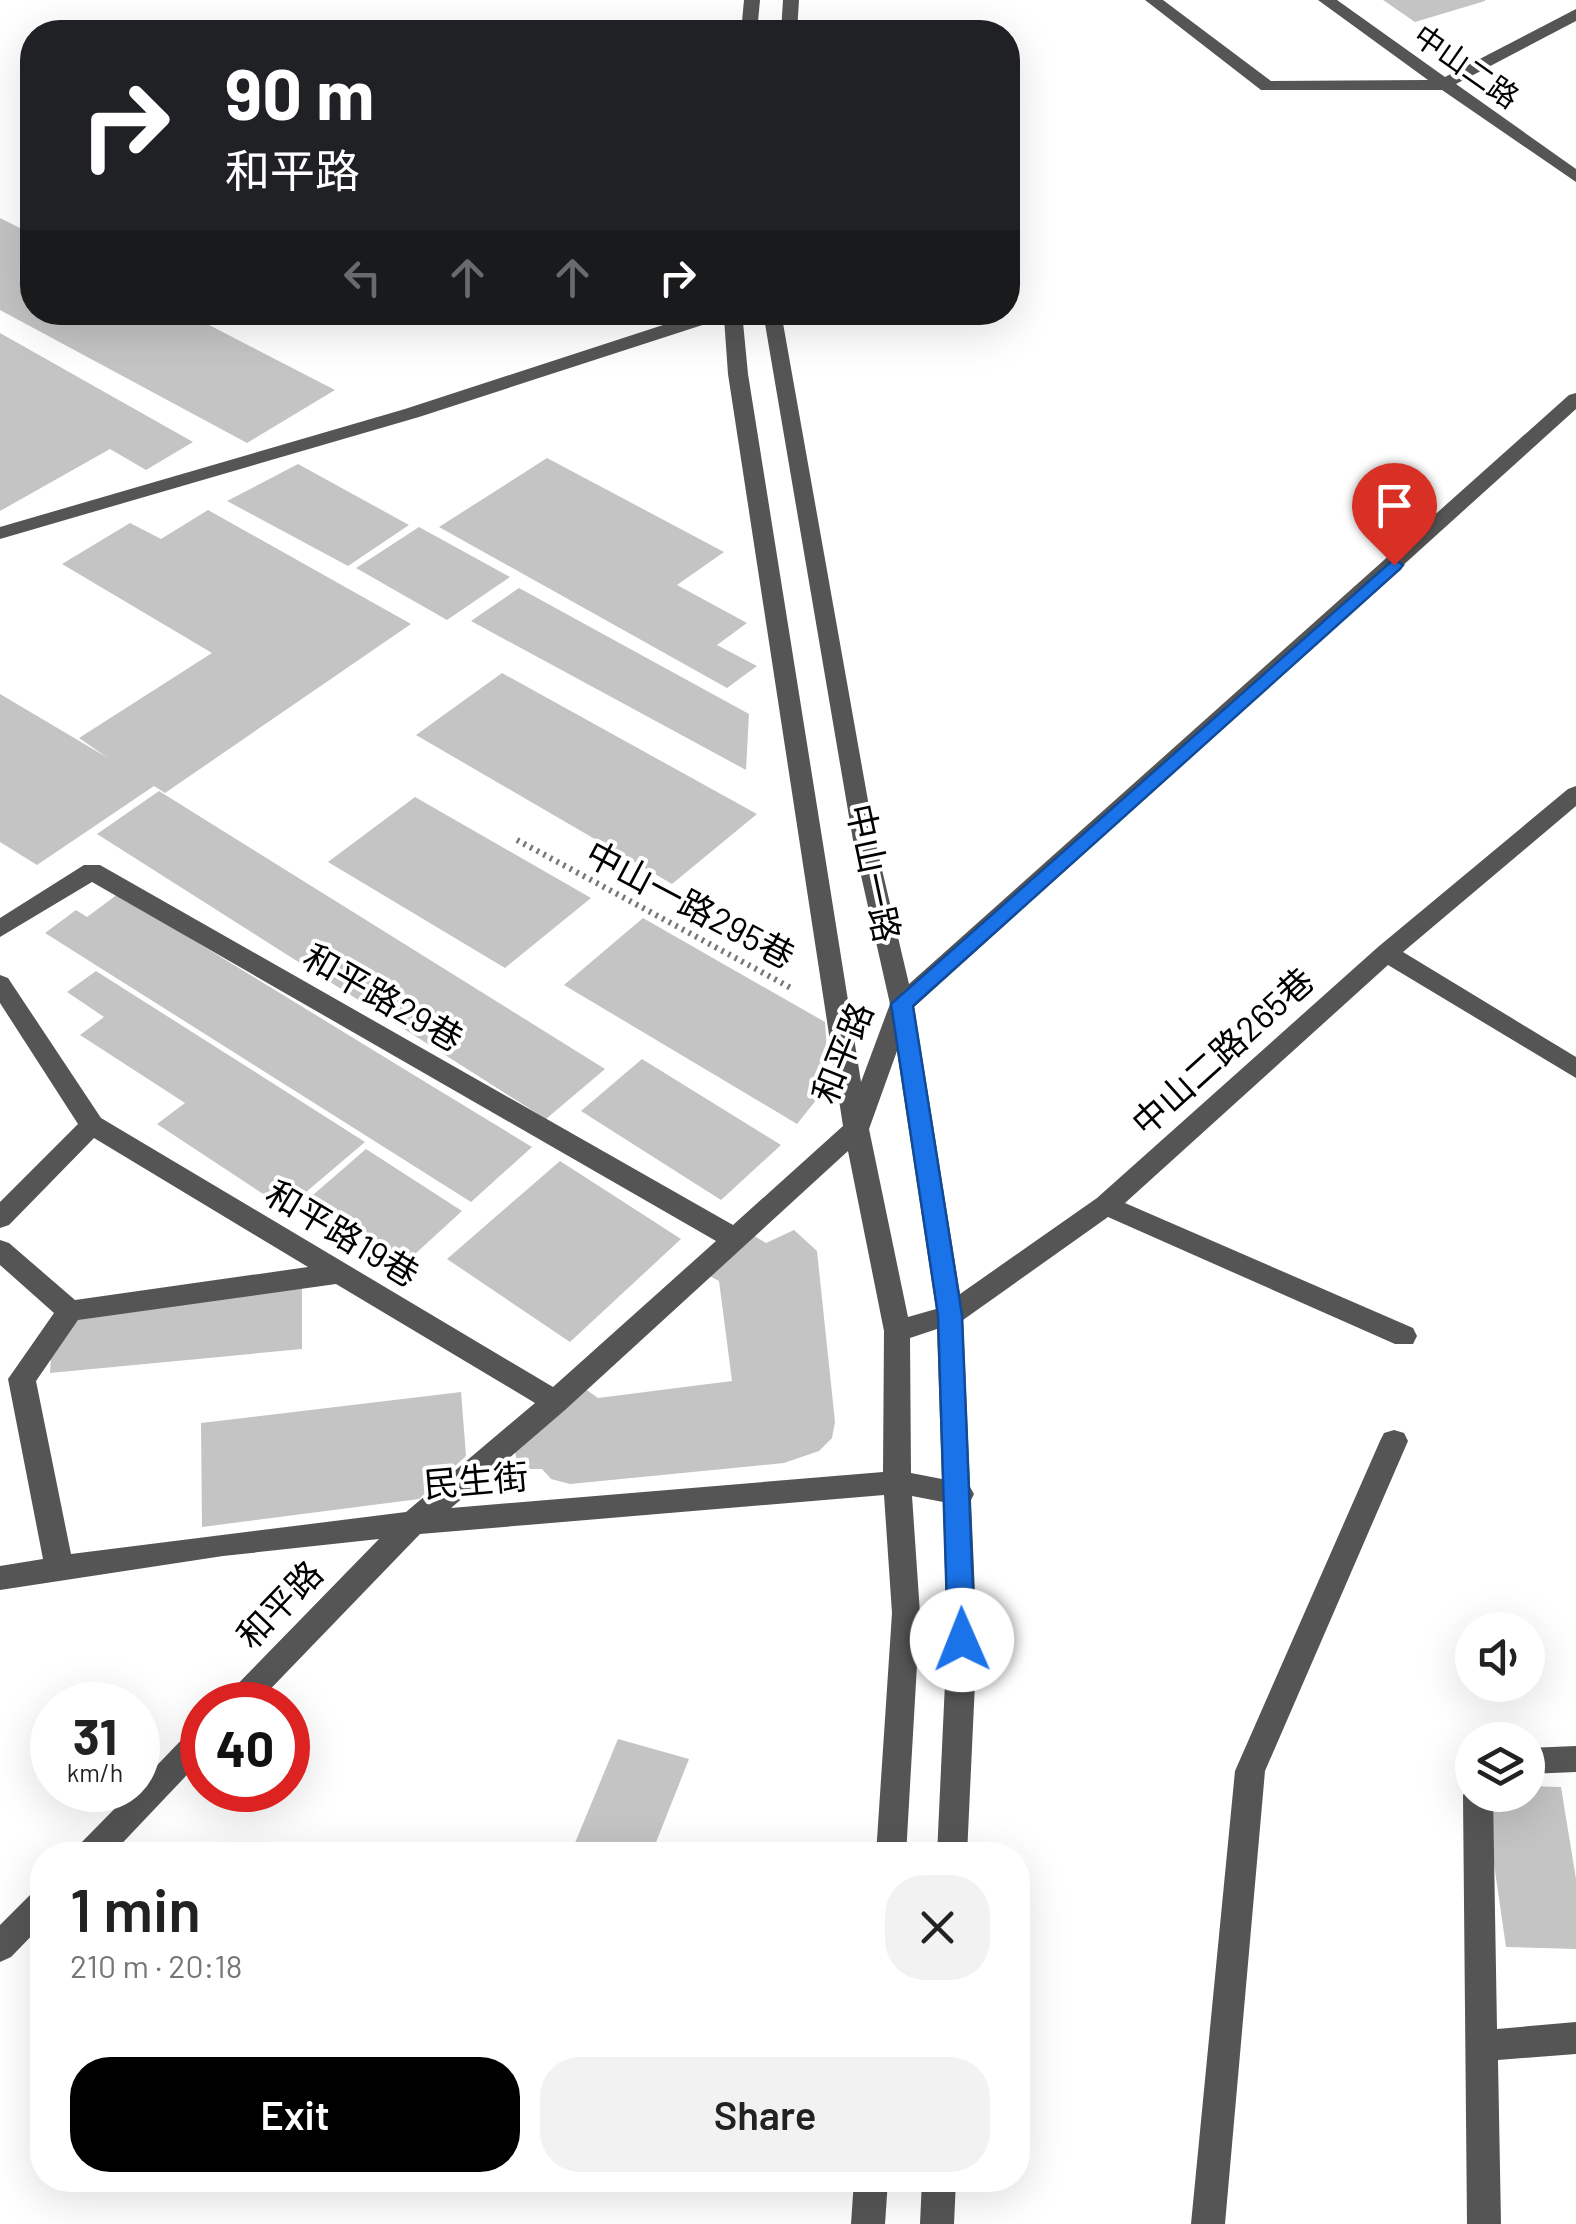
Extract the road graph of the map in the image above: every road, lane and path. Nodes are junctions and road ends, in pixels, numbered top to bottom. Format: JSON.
{"nodes":[{"id":1,"x":1153,"y":0,"type":"edge"},
{"id":2,"x":1326,"y":0,"type":"edge"},
{"id":3,"x":1576,"y":14,"type":"edge"},
{"id":4,"x":1442,"y":85,"type":"junction"},
{"id":5,"x":1576,"y":177,"type":"edge"},
{"id":6,"x":683,"y":325,"type":"edge"},
{"id":7,"x":734,"y":325,"type":"edge"},
{"id":8,"x":774,"y":325,"type":"edge"},
{"id":9,"x":1576,"y":399,"type":"edge"},
{"id":10,"x":0,"y":533,"type":"edge"},
{"id":11,"x":1576,"y":794,"type":"edge"},
{"id":12,"x":517,"y":840,"type":"dead end"},
{"id":13,"x":0,"y":929,"type":"edge"},
{"id":14,"x":1386,"y":953,"type":"junction"},
{"id":15,"x":0,"y":984,"type":"edge"},
{"id":16,"x":902,"y":1004,"type":"junction"},
{"id":17,"x":840,"y":1014,"type":"junction"},
{"id":18,"x":1576,"y":1069,"type":"edge"},
{"id":19,"x":92,"y":1125,"type":"junction"},
{"id":20,"x":856,"y":1128,"type":"junction"},
{"id":21,"x":1106,"y":1206,"type":"junction"},
{"id":22,"x":0,"y":1218,"type":"edge"},
{"id":23,"x":733,"y":1238,"type":"junction"},
{"id":24,"x":0,"y":1250,"type":"edge"},
{"id":25,"x":339,"y":1273,"type":"junction"},
{"id":26,"x":70,"y":1311,"type":"junction"},
{"id":27,"x":950,"y":1315,"type":"junction"},
{"id":28,"x":897,"y":1330,"type":"junction"},
{"id":29,"x":1404,"y":1336,"type":"dead end"},
{"id":30,"x":11,"y":1381,"type":"edge"},
{"id":31,"x":555,"y":1402,"type":"junction"},
{"id":32,"x":1394,"y":1441,"type":"dead end"},
{"id":33,"x":897,"y":1482,"type":"junction"},
{"id":34,"x":960,"y":1494,"type":"junction"},
{"id":35,"x":411,"y":1524,"type":"junction"},
{"id":36,"x":60,"y":1567,"type":"junction"},
{"id":37,"x":0,"y":1578,"type":"edge"},
{"id":38,"x":258,"y":1682,"type":"edge"},
{"id":39,"x":1576,"y":1759,"type":"edge"},
{"id":40,"x":1545,"y":1760,"type":"edge"},
{"id":41,"x":180,"y":1762,"type":"edge"},
{"id":42,"x":1478,"y":1812,"type":"edge"},
{"id":43,"x":103,"y":1842,"type":"edge"},
{"id":44,"x":892,"y":1842,"type":"edge"},
{"id":45,"x":953,"y":1842,"type":"edge"},
{"id":46,"x":30,"y":1917,"type":"edge"},
{"id":47,"x":0,"y":1948,"type":"edge"},
{"id":48,"x":1576,"y":2038,"type":"edge"},
{"id":49,"x":1482,"y":2046,"type":"junction"},
{"id":50,"x":870,"y":2192,"type":"edge"},
{"id":51,"x":938,"y":2192,"type":"edge"},
{"id":52,"x":868,"y":2224,"type":"edge"},
{"id":53,"x":937,"y":2224,"type":"edge"},
{"id":54,"x":1208,"y":2224,"type":"edge"},
{"id":55,"x":1484,"y":2224,"type":"edge"}],
"edges":[{"from":1,"to":4,"type":"street"},
{"from":2,"to":4,"type":"street","name":"中山二路"},
{"from":3,"to":4,"type":"street"},
{"from":4,"to":5,"type":"street","name":"中山二路"},
{"from":6,"to":10,"type":"street"},
{"from":7,"to":17,"type":"street","name":"中山一路"},
{"from":8,"to":16,"type":"street","name":"中山一路"},
{"from":9,"to":16,"type":"street","name":"和平路"},
{"from":11,"to":14,"type":"street","name":"中山二路265巷"},
{"from":12,"to":17,"type":"path","name":"中山一路295巷"},
{"from":13,"to":23,"type":"street","name":"和平路29巷"},
{"from":14,"to":18,"type":"street"},
{"from":14,"to":21,"type":"street","name":"中山二路265巷"},
{"from":15,"to":19,"type":"street"},
{"from":16,"to":20,"type":"street","name":"和平路"},
{"from":16,"to":27,"type":"street","name":"中山一路"},
{"from":17,"to":20,"type":"street","name":"中山一路"},
{"from":19,"to":22,"type":"street"},
{"from":19,"to":25,"type":"street","name":"和平路19巷"},
{"from":20,"to":23,"type":"street","name":"和平路"},
{"from":20,"to":28,"type":"street","name":"中山一路"},
{"from":21,"to":27,"type":"street","name":"中山二路265巷"},
{"from":21,"to":29,"type":"street"},
{"from":23,"to":31,"type":"street","name":"和平路"},
{"from":24,"to":26,"type":"street"},
{"from":25,"to":26,"type":"street"},
{"from":25,"to":31,"type":"street","name":"和平路19巷"},
{"from":26,"to":30,"type":"street"},
{"from":27,"to":28,"type":"street","name":"中山二路265巷"},
{"from":27,"to":34,"type":"street","name":"中山一路"},
{"from":28,"to":33,"type":"street","name":"中山一路"},
{"from":30,"to":36,"type":"street"},
{"from":31,"to":35,"type":"street","name":"和平路"},
{"from":32,"to":54,"type":"street"},
{"from":33,"to":34,"type":"street","name":"民生街"},
{"from":33,"to":35,"type":"street","name":"民生街"},
{"from":33,"to":44,"type":"street","name":"中山一路"},
{"from":34,"to":45,"type":"street","name":"中山一路"},
{"from":35,"to":36,"type":"street","name":"民生街"},
{"from":35,"to":38,"type":"street","name":"和平路"},
{"from":36,"to":37,"type":"street","name":"民生街"},
{"from":39,"to":40,"type":"street"},
{"from":41,"to":43,"type":"street"},
{"from":42,"to":49,"type":"street"},
{"from":46,"to":47,"type":"street"},
{"from":48,"to":49,"type":"street"},
{"from":49,"to":55,"type":"street"},
{"from":50,"to":52,"type":"street"},
{"from":51,"to":53,"type":"street"}]}
